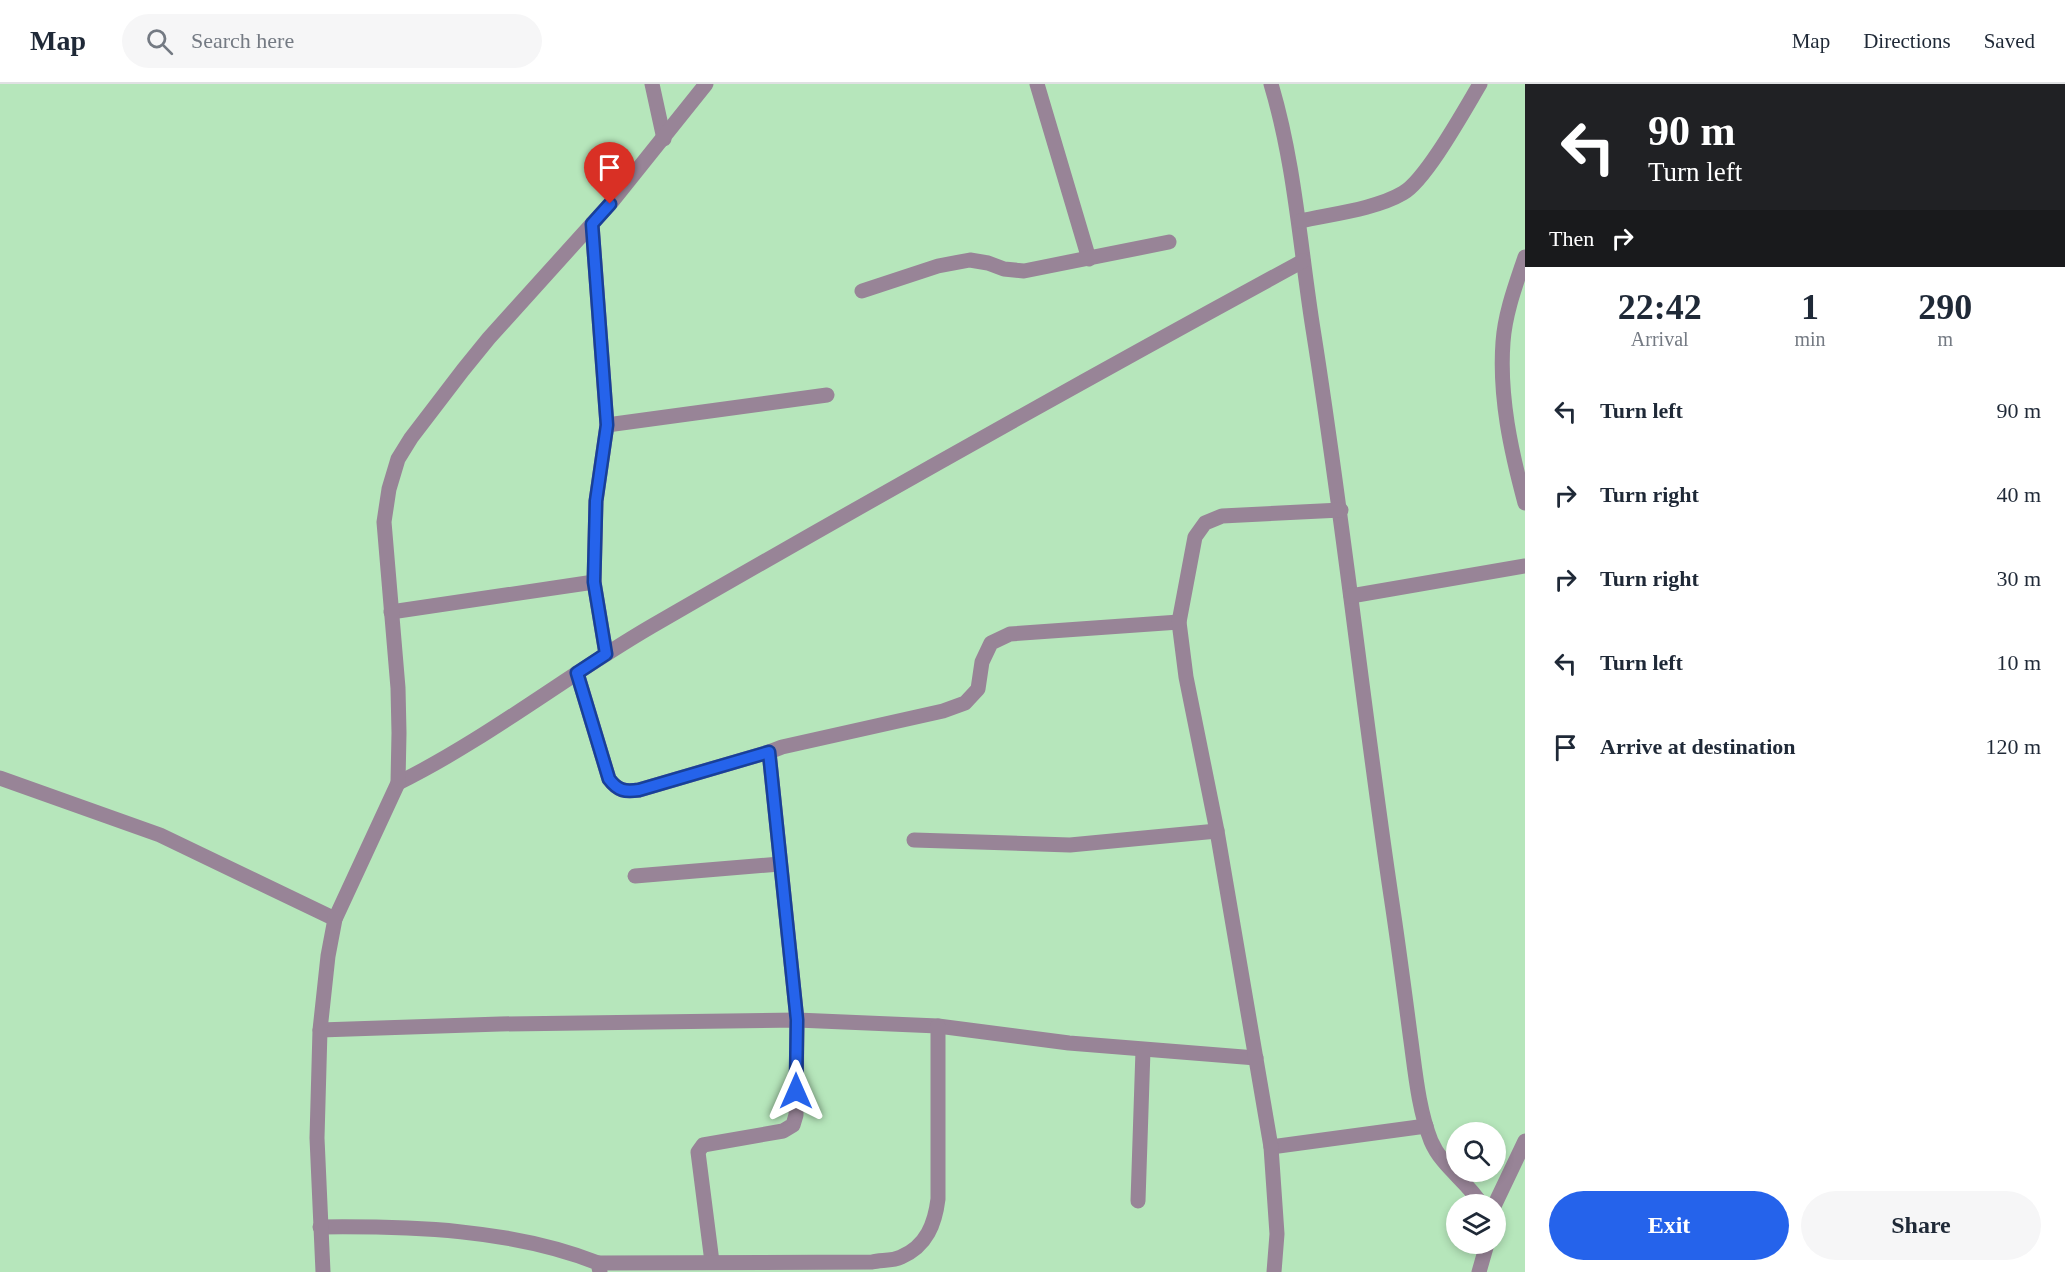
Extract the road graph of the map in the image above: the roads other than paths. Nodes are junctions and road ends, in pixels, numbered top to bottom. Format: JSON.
{"nodes":[{"id":1,"x":652,"y":84,"type":"edge"},
{"id":2,"x":706,"y":84,"type":"edge"},
{"id":3,"x":1037,"y":84,"type":"edge"},
{"id":4,"x":1271,"y":84,"type":"edge"},
{"id":5,"x":1480,"y":84,"type":"edge"},
{"id":6,"x":664,"y":139,"type":"junction"},
{"id":7,"x":1300,"y":221,"type":"junction"},
{"id":8,"x":592,"y":224,"type":"junction"},
{"id":9,"x":1169,"y":242,"type":"dead end"},
{"id":10,"x":1525,"y":257,"type":"edge"},
{"id":11,"x":1089,"y":260,"type":"junction"},
{"id":12,"x":1303,"y":261,"type":"junction"},
{"id":13,"x":862,"y":291,"type":"dead end"},
{"id":14,"x":827,"y":395,"type":"dead end"},
{"id":15,"x":607,"y":425,"type":"junction"},
{"id":16,"x":1525,"y":503,"type":"edge"},
{"id":17,"x":1341,"y":510,"type":"junction"},
{"id":18,"x":1525,"y":566,"type":"edge"},
{"id":19,"x":594,"y":582,"type":"junction"},
{"id":20,"x":1351,"y":596,"type":"junction"},
{"id":21,"x":391,"y":612,"type":"junction"},
{"id":22,"x":1179,"y":622,"type":"junction"},
{"id":23,"x":606,"y":654,"type":"junction"},
{"id":24,"x":577,"y":673,"type":"junction"},
{"id":25,"x":769,"y":752,"type":"junction"},
{"id":26,"x":0,"y":778,"type":"edge"},
{"id":27,"x":398,"y":783,"type":"junction"},
{"id":28,"x":1217,"y":831,"type":"junction"},
{"id":29,"x":914,"y":840,"type":"dead end"},
{"id":30,"x":780,"y":864,"type":"junction"},
{"id":31,"x":635,"y":876,"type":"dead end"},
{"id":32,"x":334,"y":919,"type":"junction"},
{"id":33,"x":797,"y":1020,"type":"junction"},
{"id":34,"x":938,"y":1026,"type":"junction"},
{"id":35,"x":320,"y":1030,"type":"junction"},
{"id":36,"x":1143,"y":1050,"type":"junction"},
{"id":37,"x":1256,"y":1058,"type":"junction"},
{"id":38,"x":1426,"y":1126,"type":"junction"},
{"id":39,"x":1525,"y":1141,"type":"edge"},
{"id":40,"x":1271,"y":1147,"type":"junction"},
{"id":41,"x":1472,"y":1194,"type":"edge"},
{"id":42,"x":1500,"y":1194,"type":"edge"},
{"id":43,"x":1138,"y":1201,"type":"dead end"},
{"id":44,"x":320,"y":1227,"type":"junction"},
{"id":45,"x":1484,"y":1254,"type":"edge"},
{"id":46,"x":712,"y":1262,"type":"junction"},
{"id":47,"x":599,"y":1267,"type":"edge"},
{"id":48,"x":323,"y":1272,"type":"edge"},
{"id":49,"x":1274,"y":1272,"type":"edge"},
{"id":50,"x":1479,"y":1272,"type":"edge"}],
"edges":[{"from":1,"to":6,"type":"street"},
{"from":2,"to":6,"type":"street"},
{"from":3,"to":11,"type":"street"},
{"from":4,"to":7,"type":"street"},
{"from":5,"to":7,"type":"street"},
{"from":6,"to":8,"type":"street"},
{"from":7,"to":12,"type":"street"},
{"from":8,"to":15,"type":"street"},
{"from":8,"to":21,"type":"street"},
{"from":9,"to":11,"type":"street"},
{"from":10,"to":16,"type":"street"},
{"from":11,"to":13,"type":"street"},
{"from":12,"to":17,"type":"street"},
{"from":12,"to":23,"type":"street"},
{"from":14,"to":15,"type":"street"},
{"from":15,"to":19,"type":"street"},
{"from":17,"to":20,"type":"street"},
{"from":17,"to":22,"type":"street"},
{"from":18,"to":20,"type":"street"},
{"from":19,"to":21,"type":"street"},
{"from":19,"to":23,"type":"street"},
{"from":20,"to":38,"type":"street"},
{"from":21,"to":27,"type":"street"},
{"from":22,"to":25,"type":"street"},
{"from":22,"to":28,"type":"street"},
{"from":23,"to":24,"type":"street"},
{"from":24,"to":25,"type":"street"},
{"from":24,"to":27,"type":"street"},
{"from":25,"to":30,"type":"street"},
{"from":26,"to":32,"type":"street"},
{"from":27,"to":32,"type":"street"},
{"from":28,"to":29,"type":"street"},
{"from":28,"to":37,"type":"street"},
{"from":30,"to":31,"type":"street"},
{"from":30,"to":33,"type":"street"},
{"from":32,"to":35,"type":"street"},
{"from":33,"to":34,"type":"street"},
{"from":33,"to":35,"type":"street"},
{"from":33,"to":46,"type":"street"},
{"from":34,"to":36,"type":"street"},
{"from":34,"to":46,"type":"street"},
{"from":35,"to":44,"type":"street"},
{"from":36,"to":37,"type":"street"},
{"from":36,"to":43,"type":"street"},
{"from":37,"to":40,"type":"street"},
{"from":38,"to":40,"type":"street"},
{"from":38,"to":41,"type":"street"},
{"from":39,"to":42,"type":"street"},
{"from":40,"to":49,"type":"street"},
{"from":44,"to":47,"type":"street"},
{"from":44,"to":48,"type":"street"},
{"from":45,"to":50,"type":"street"},
{"from":46,"to":47,"type":"street"}]}
